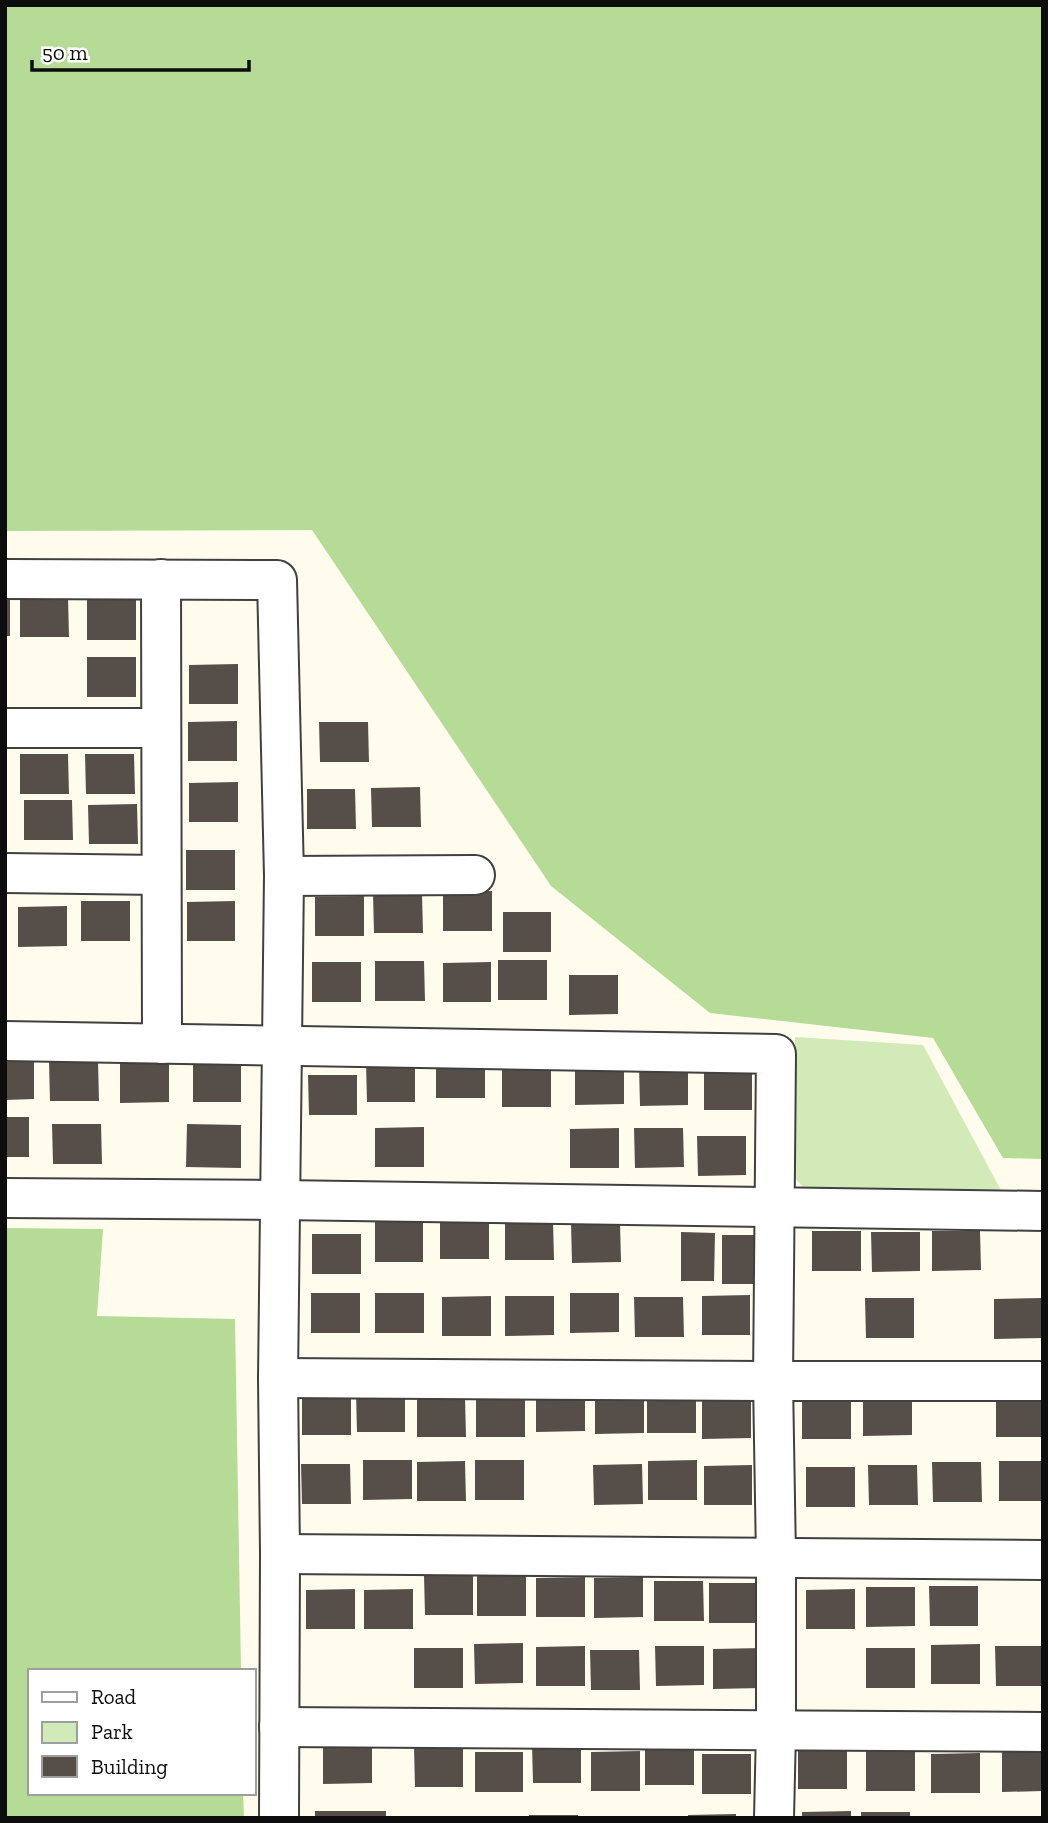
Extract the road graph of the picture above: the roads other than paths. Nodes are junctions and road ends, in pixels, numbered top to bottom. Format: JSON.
{"nodes":[{"id":1,"x":5,"y":579,"type":"edge"},
{"id":2,"x":161,"y":579,"type":"junction"},
{"id":3,"x":5,"y":728,"type":"edge"},
{"id":4,"x":161,"y":728,"type":"junction"},
{"id":5,"x":5,"y":873,"type":"edge"},
{"id":6,"x":161,"y":875,"type":"junction"},
{"id":7,"x":475,"y":875,"type":"dead end"},
{"id":8,"x":284,"y":876,"type":"junction"},
{"id":9,"x":5,"y":1041,"type":"edge"},
{"id":10,"x":162,"y":1044,"type":"junction"},
{"id":11,"x":282,"y":1047,"type":"junction"},
{"id":12,"x":5,"y":1198,"type":"edge"},
{"id":13,"x":279,"y":1200,"type":"junction"},
{"id":14,"x":776,"y":1208,"type":"junction"},
{"id":15,"x":1043,"y":1211,"type":"edge"},
{"id":16,"x":278,"y":1378,"type":"junction"},
{"id":17,"x":773,"y":1381,"type":"junction"},
{"id":18,"x":1043,"y":1381,"type":"edge"},
{"id":19,"x":280,"y":1554,"type":"junction"},
{"id":20,"x":776,"y":1558,"type":"junction"},
{"id":21,"x":1043,"y":1560,"type":"edge"},
{"id":22,"x":279,"y":1727,"type":"junction"},
{"id":23,"x":776,"y":1730,"type":"junction"},
{"id":24,"x":1043,"y":1732,"type":"edge"},
{"id":25,"x":279,"y":1818,"type":"edge"},
{"id":26,"x":774,"y":1818,"type":"edge"}],
"edges":[{"from":1,"to":2,"type":"street"},
{"from":2,"to":4,"type":"street"},
{"from":2,"to":8,"type":"street"},
{"from":3,"to":4,"type":"street"},
{"from":4,"to":6,"type":"street"},
{"from":5,"to":6,"type":"street"},
{"from":6,"to":10,"type":"street"},
{"from":7,"to":8,"type":"street"},
{"from":8,"to":11,"type":"street"},
{"from":9,"to":10,"type":"street"},
{"from":10,"to":11,"type":"street"},
{"from":11,"to":13,"type":"street"},
{"from":11,"to":14,"type":"street"},
{"from":12,"to":13,"type":"street"},
{"from":13,"to":14,"type":"street"},
{"from":13,"to":16,"type":"street"},
{"from":14,"to":15,"type":"street"},
{"from":14,"to":17,"type":"street"},
{"from":16,"to":17,"type":"street"},
{"from":16,"to":19,"type":"street"},
{"from":17,"to":18,"type":"street"},
{"from":17,"to":20,"type":"street"},
{"from":19,"to":20,"type":"street"},
{"from":19,"to":22,"type":"street"},
{"from":20,"to":21,"type":"street"},
{"from":20,"to":23,"type":"street"},
{"from":22,"to":23,"type":"street"},
{"from":22,"to":25,"type":"street"},
{"from":23,"to":24,"type":"street"},
{"from":23,"to":26,"type":"street"}]}
